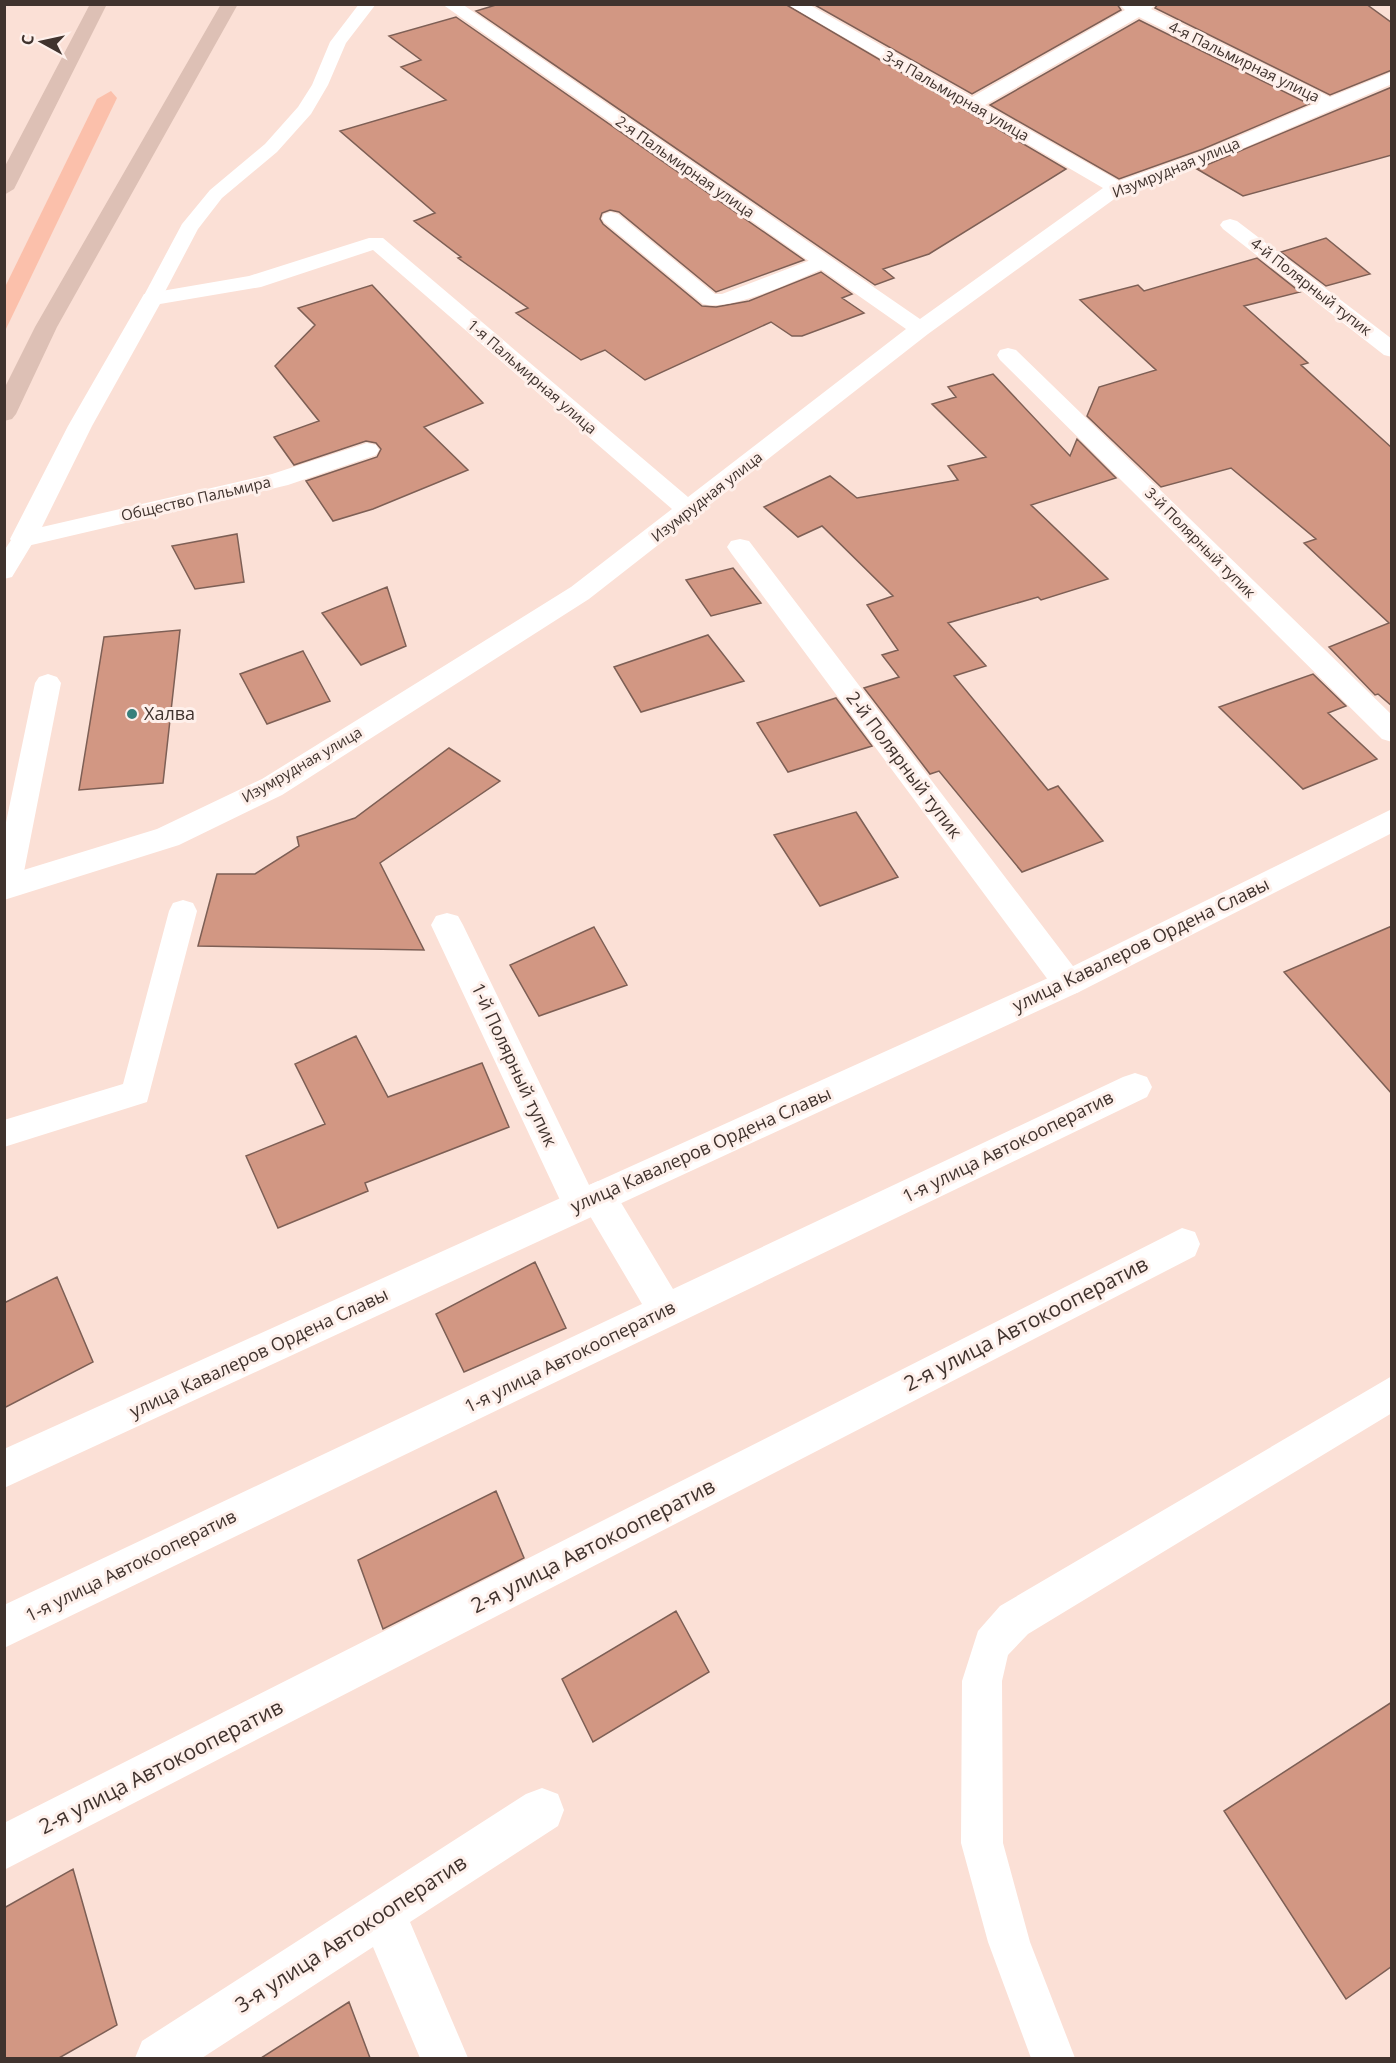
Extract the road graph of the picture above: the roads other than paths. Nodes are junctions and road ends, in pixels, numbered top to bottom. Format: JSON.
{"nodes":[{"id":1,"x":99,"y":4,"type":"edge"},
{"id":2,"x":230,"y":4,"type":"edge"},
{"id":3,"x":368,"y":4,"type":"edge"},
{"id":4,"x":450,"y":4,"type":"edge"},
{"id":5,"x":795,"y":4,"type":"edge"},
{"id":6,"x":1138,"y":6,"type":"edge"},
{"id":7,"x":1392,"y":77,"type":"edge"},
{"id":8,"x":1329,"y":104,"type":"junction"},
{"id":9,"x":972,"y":105,"type":"junction"},
{"id":10,"x":1117,"y":188,"type":"junction"},
{"id":11,"x":4,"y":189,"type":"edge"},
{"id":12,"x":611,"y":218,"type":"dead end"},
{"id":13,"x":1230,"y":225,"type":"dead end"},
{"id":14,"x":823,"y":262,"type":"junction"},
{"id":15,"x":152,"y":299,"type":"junction"},
{"id":16,"x":920,"y":329,"type":"junction"},
{"id":17,"x":1392,"y":350,"type":"edge"},
{"id":18,"x":1008,"y":355,"type":"dead end"},
{"id":19,"x":4,"y":414,"type":"edge"},
{"id":20,"x":366,"y":450,"type":"dead end"},
{"id":21,"x":689,"y":511,"type":"junction"},
{"id":22,"x":23,"y":538,"type":"junction"},
{"id":23,"x":740,"y":547,"type":"dead end"},
{"id":24,"x":4,"y":572,"type":"edge"},
{"id":25,"x":48,"y":683,"type":"dead end"},
{"id":26,"x":1392,"y":732,"type":"edge"},
{"id":27,"x":1392,"y":820,"type":"edge"},
{"id":28,"x":6,"y":888,"type":"edge"},
{"id":29,"x":183,"y":911,"type":"dead end"},
{"id":30,"x":447,"y":925,"type":"dead end"},
{"id":31,"x":1068,"y":983,"type":"junction"},
{"id":32,"x":1134,"y":1087,"type":"dead end"},
{"id":33,"x":4,"y":1134,"type":"edge"},
{"id":34,"x":589,"y":1201,"type":"junction"},
{"id":35,"x":1182,"y":1244,"type":"dead end"},
{"id":36,"x":666,"y":1311,"type":"junction"},
{"id":37,"x":1392,"y":1393,"type":"edge"},
{"id":38,"x":4,"y":1469,"type":"edge"},
{"id":39,"x":4,"y":1627,"type":"edge"},
{"id":40,"x":542,"y":1810,"type":"dead end"},
{"id":41,"x":4,"y":1847,"type":"edge"},
{"id":42,"x":383,"y":1914,"type":"junction"},
{"id":43,"x":159,"y":2058,"type":"edge"},
{"id":44,"x":444,"y":2058,"type":"edge"},
{"id":45,"x":1053,"y":2058,"type":"edge"}],
"edges":[{"from":1,"to":11,"type":"main road"},
{"from":2,"to":19,"type":"main road"},
{"from":3,"to":15,"type":"lane"},
{"from":4,"to":14,"type":"street","name":"2-я Пальмирная улица"},
{"from":5,"to":9,"type":"street","name":"3-я Пальмирная улица"},
{"from":6,"to":8,"type":"street","name":"4-я Пальмирная улица"},
{"from":6,"to":9,"type":"street"},
{"from":7,"to":8,"type":"street","name":"Изумрудная улица"},
{"from":8,"to":10,"type":"street","name":"Изумрудная улица"},
{"from":9,"to":10,"type":"street","name":"3-я Пальмирная улица"},
{"from":10,"to":16,"type":"street","name":"Изумрудная улица"},
{"from":12,"to":14,"type":"lane"},
{"from":13,"to":17,"type":"street","name":"4-й Полярный тупик"},
{"from":14,"to":16,"type":"street","name":"2-я Пальмирная улица"},
{"from":15,"to":21,"type":"street","name":"1-я Пальмирная улица"},
{"from":15,"to":22,"type":"street"},
{"from":16,"to":21,"type":"street","name":"Изумрудная улица"},
{"from":18,"to":26,"type":"street","name":"3-й Полярный тупик"},
{"from":20,"to":22,"type":"street","name":"Общество Пальмира"},
{"from":21,"to":28,"type":"street","name":"Изумрудная улица"},
{"from":22,"to":24,"type":"lane"},
{"from":23,"to":31,"type":"street","name":"2-й Полярный тупик"},
{"from":25,"to":28,"type":"lane"},
{"from":27,"to":31,"type":"street","name":"улица Кавалеров Ордена Славы"},
{"from":29,"to":33,"type":"lane"},
{"from":30,"to":34,"type":"street","name":"1-й Полярный тупик"},
{"from":31,"to":34,"type":"street","name":"улица Кавалеров Ордена Славы"},
{"from":32,"to":36,"type":"street","name":"1-я улица Автокооператив"},
{"from":34,"to":36,"type":"street","name":"1-й Полярный тупик"},
{"from":34,"to":38,"type":"street","name":"улица Кавалеров Ордена Славы"},
{"from":35,"to":41,"type":"street","name":"2-я улица Автокооператив"},
{"from":36,"to":39,"type":"street","name":"1-я улица Автокооператив"},
{"from":37,"to":45,"type":"lane"},
{"from":40,"to":42,"type":"street","name":"3-я улица Автокооператив"},
{"from":42,"to":43,"type":"street","name":"3-я улица Автокооператив"},
{"from":42,"to":44,"type":"street"}]}
